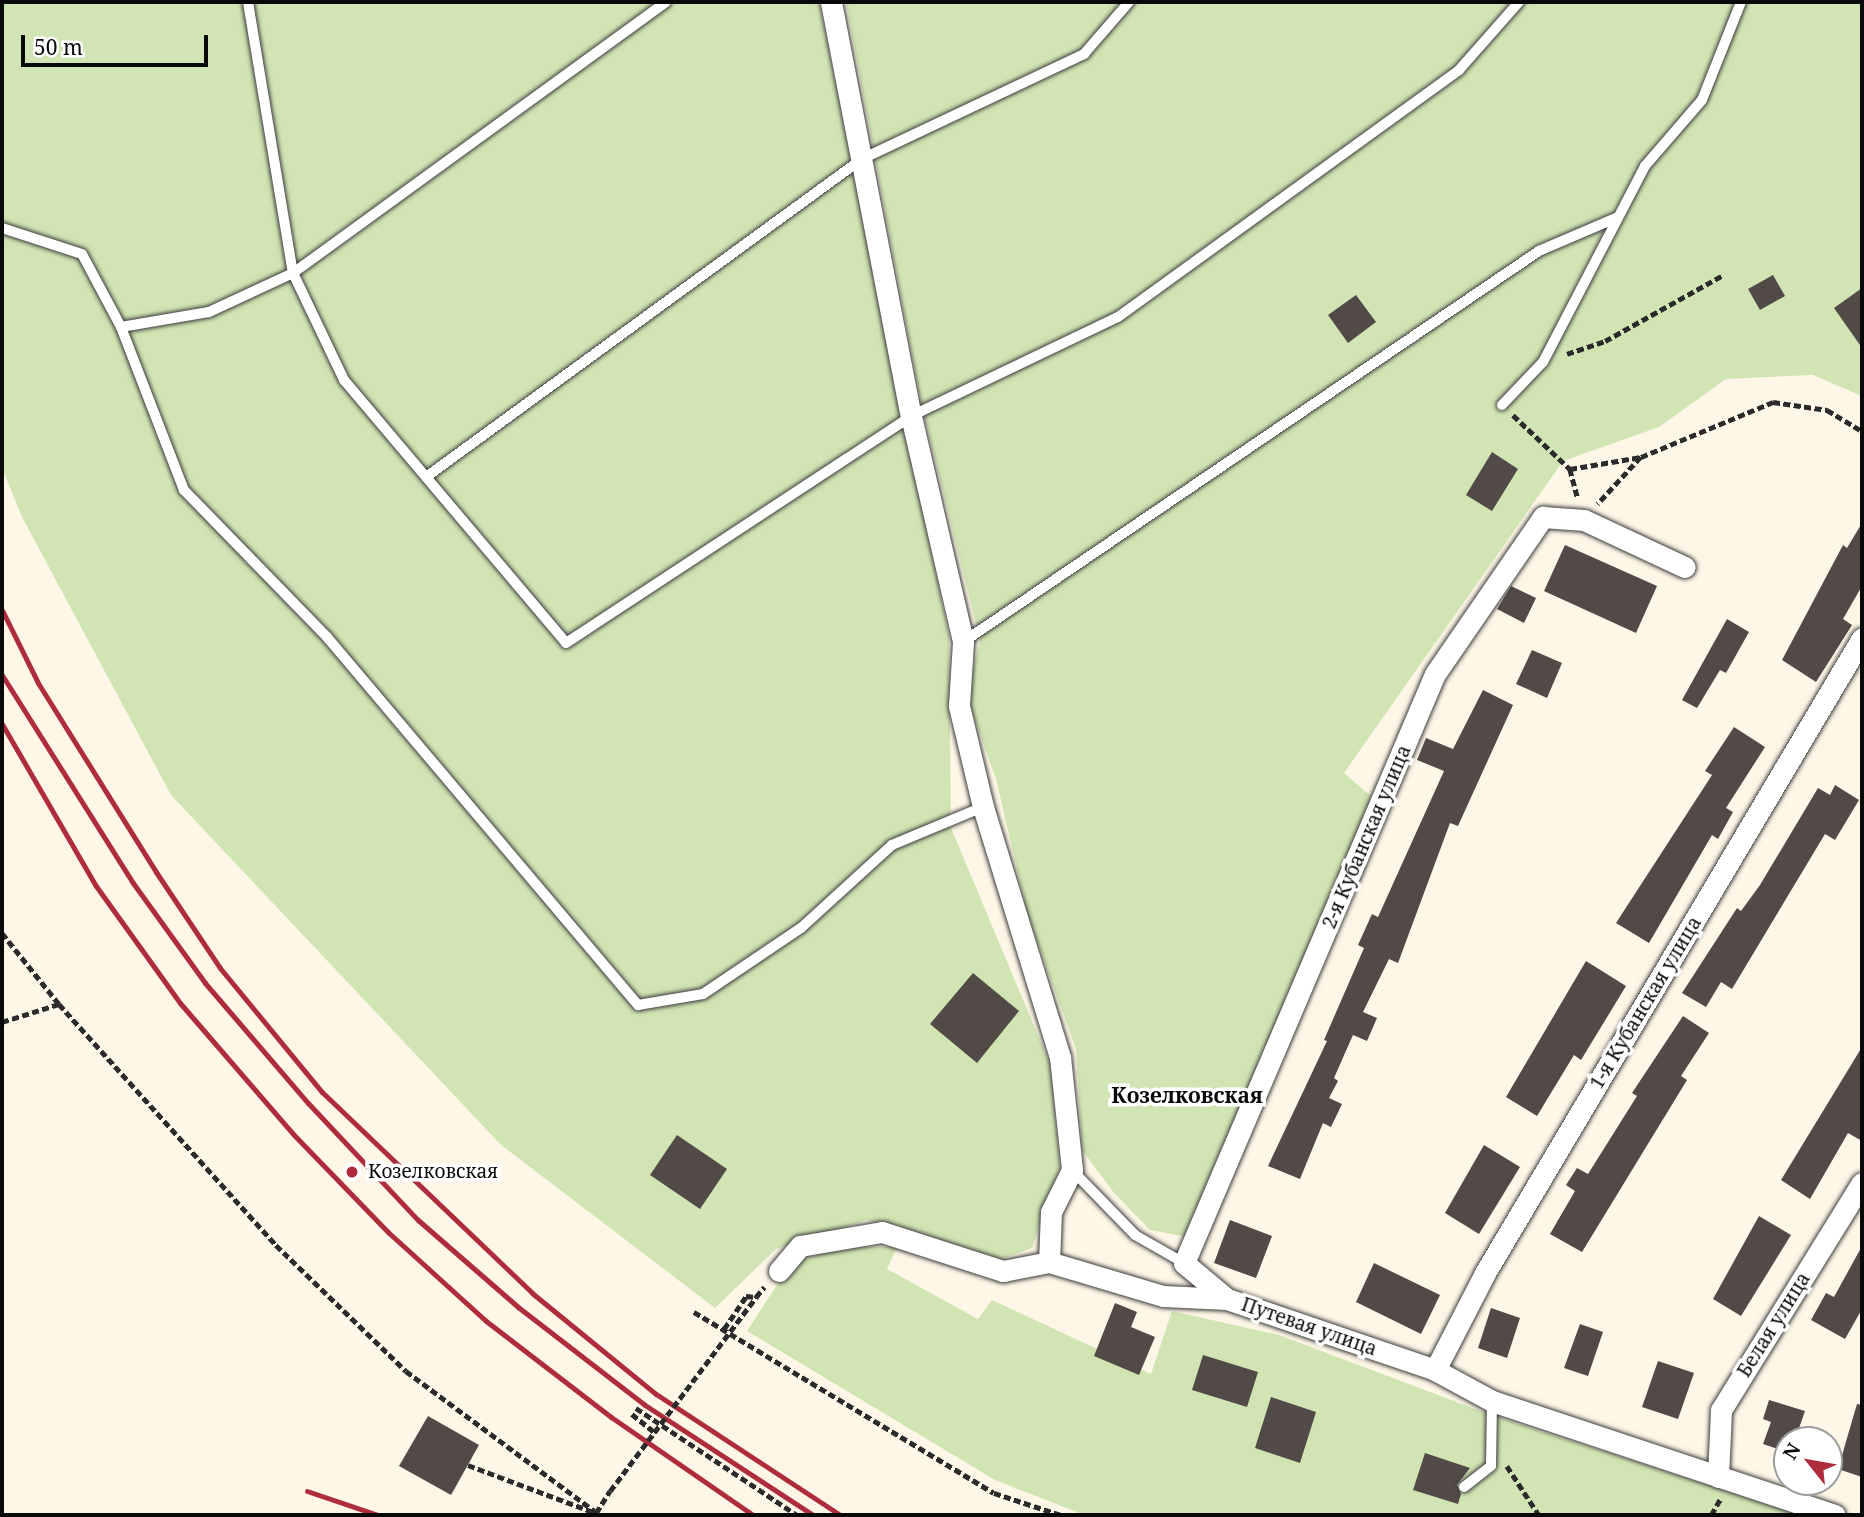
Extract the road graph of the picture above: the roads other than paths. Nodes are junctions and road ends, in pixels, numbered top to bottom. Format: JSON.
{"nodes":[{"id":1,"x":248,"y":2,"type":"edge"},
{"id":2,"x":666,"y":2,"type":"edge"},
{"id":3,"x":831,"y":2,"type":"edge"},
{"id":4,"x":1129,"y":2,"type":"edge"},
{"id":5,"x":1519,"y":2,"type":"edge"},
{"id":6,"x":1741,"y":2,"type":"edge"},
{"id":7,"x":862,"y":159,"type":"junction"},
{"id":8,"x":1616,"y":218,"type":"junction"},
{"id":9,"x":2,"y":228,"type":"edge"},
{"id":10,"x":293,"y":273,"type":"junction"},
{"id":11,"x":121,"y":327,"type":"junction"},
{"id":12,"x":1502,"y":405,"type":"road end"},
{"id":13,"x":911,"y":416,"type":"junction"},
{"id":14,"x":426,"y":477,"type":"junction"},
{"id":15,"x":1685,"y":567,"type":"dead end"},
{"id":16,"x":1862,"y":638,"type":"edge"},
{"id":17,"x":963,"y":642,"type":"junction"},
{"id":18,"x":983,"y":807,"type":"junction"},
{"id":19,"x":1072,"y":1170,"type":"junction"},
{"id":20,"x":1860,"y":1190,"type":"edge"},
{"id":21,"x":1049,"y":1262,"type":"junction"},
{"id":22,"x":1184,"y":1263,"type":"junction"},
{"id":23,"x":779,"y":1271,"type":"dead end"},
{"id":24,"x":1227,"y":1299,"type":"junction"},
{"id":25,"x":1435,"y":1370,"type":"junction"},
{"id":26,"x":1492,"y":1401,"type":"junction"},
{"id":27,"x":1718,"y":1477,"type":"junction"},
{"id":28,"x":1464,"y":1487,"type":"dead end"},
{"id":29,"x":1835,"y":1515,"type":"edge"}],
"edges":[{"from":1,"to":10,"type":"lane"},
{"from":2,"to":10,"type":"lane"},
{"from":3,"to":7,"type":"street"},
{"from":4,"to":7,"type":"lane"},
{"from":5,"to":13,"type":"lane"},
{"from":6,"to":8,"type":"lane"},
{"from":7,"to":13,"type":"street"},
{"from":7,"to":14,"type":"lane"},
{"from":8,"to":12,"type":"lane"},
{"from":8,"to":17,"type":"lane"},
{"from":9,"to":11,"type":"lane"},
{"from":10,"to":11,"type":"lane"},
{"from":10,"to":14,"type":"lane"},
{"from":11,"to":18,"type":"lane"},
{"from":13,"to":14,"type":"lane"},
{"from":13,"to":17,"type":"street"},
{"from":15,"to":22,"type":"street","name":"2-я Кубанская улица"},
{"from":16,"to":25,"type":"street","name":"1-я Кубанская улица"},
{"from":17,"to":18,"type":"street"},
{"from":18,"to":19,"type":"street"},
{"from":19,"to":21,"type":"street"},
{"from":19,"to":22,"type":"lane"},
{"from":20,"to":27,"type":"street","name":"Белая улица"},
{"from":21,"to":23,"type":"street","name":"Путевая улица"},
{"from":21,"to":24,"type":"street","name":"Путевая улица"},
{"from":22,"to":24,"type":"street"},
{"from":24,"to":25,"type":"street","name":"Путевая улица"},
{"from":25,"to":26,"type":"street","name":"Путевая улица"},
{"from":26,"to":27,"type":"street","name":"Путевая улица"},
{"from":26,"to":28,"type":"lane"},
{"from":27,"to":29,"type":"street","name":"Путевая улица"}]}
